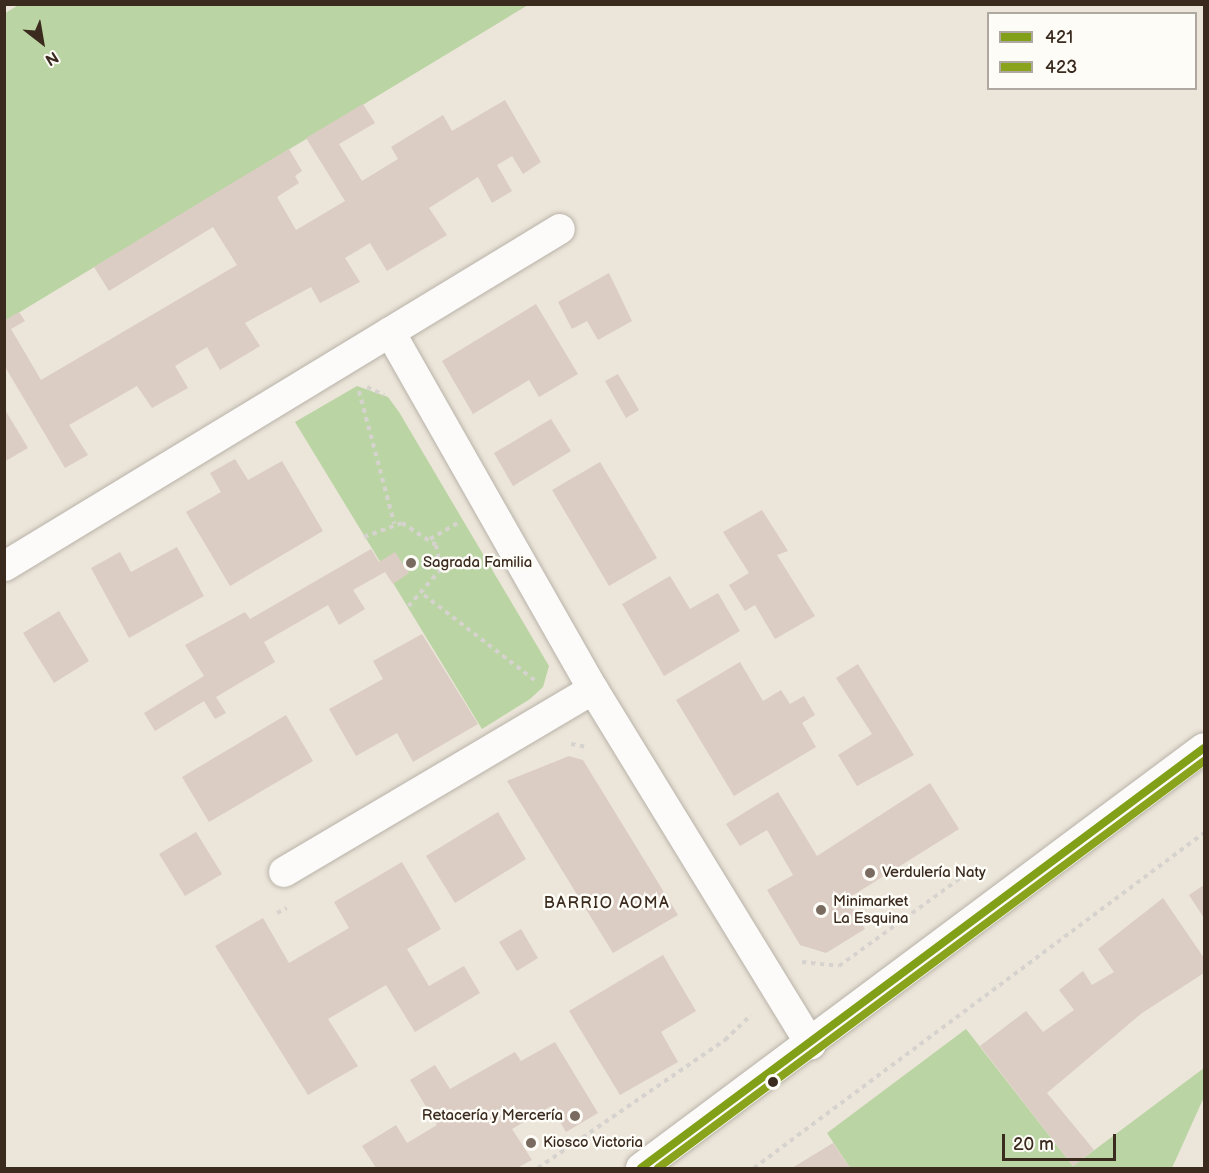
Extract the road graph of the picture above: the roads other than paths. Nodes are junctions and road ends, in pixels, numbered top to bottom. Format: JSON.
{"nodes":[{"id":1,"x":560,"y":229,"type":"dead end"},
{"id":2,"x":390,"y":332,"type":"junction"},
{"id":3,"x":6,"y":566,"type":"edge"},
{"id":4,"x":593,"y":689,"type":"junction"},
{"id":5,"x":1204,"y":748,"type":"edge"},
{"id":6,"x":284,"y":872,"type":"dead end"},
{"id":7,"x":811,"y":1045,"type":"junction"},
{"id":8,"x":641,"y":1168,"type":"edge"}],
"edges":[{"from":1,"to":2,"type":"street"},
{"from":2,"to":3,"type":"street"},
{"from":2,"to":4,"type":"street"},
{"from":4,"to":6,"type":"street"},
{"from":4,"to":7,"type":"street"},
{"from":5,"to":7,"type":"street"},
{"from":7,"to":8,"type":"street"}]}
